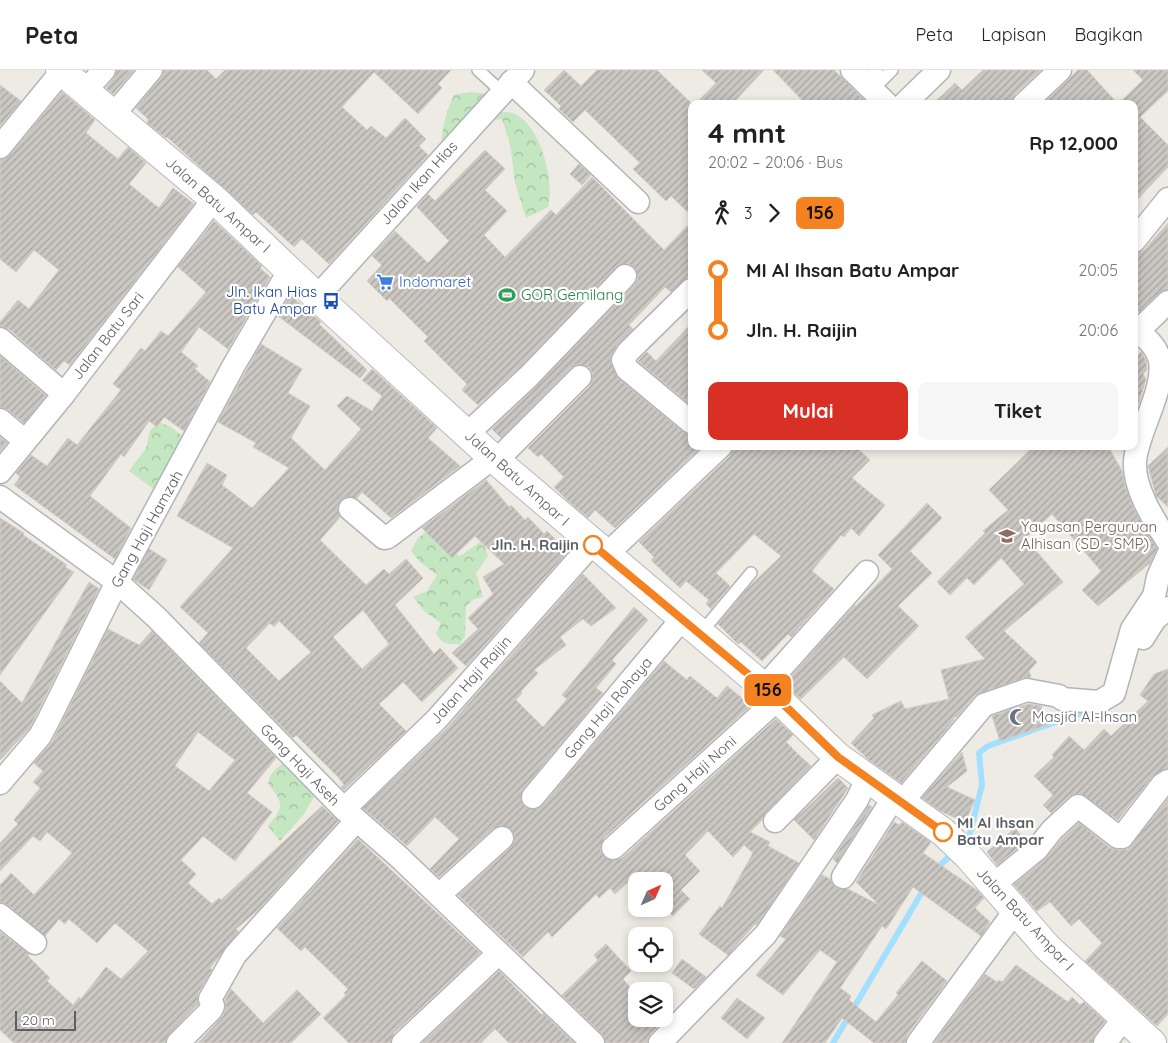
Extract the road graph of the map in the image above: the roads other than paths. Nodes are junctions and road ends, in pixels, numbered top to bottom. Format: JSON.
{"nodes":[{"id":1,"x":104,"y":70,"type":"edge"},
{"id":2,"x":151,"y":70,"type":"edge"},
{"id":3,"x":478,"y":70,"type":"edge"},
{"id":4,"x":852,"y":70,"type":"edge"},
{"id":5,"x":892,"y":70,"type":"edge"},
{"id":6,"x":939,"y":70,"type":"edge"},
{"id":7,"x":1060,"y":70,"type":"edge"},
{"id":8,"x":61,"y":71,"type":"edge"},
{"id":9,"x":512,"y":81,"type":"edge"},
{"id":10,"x":86,"y":90,"type":"junction"},
{"id":11,"x":878,"y":90,"type":"edge"},
{"id":12,"x":908,"y":100,"type":"edge"},
{"id":13,"x":1028,"y":100,"type":"edge"},
{"id":14,"x":114,"y":114,"type":"junction"},
{"id":15,"x":0,"y":146,"type":"edge"},
{"id":16,"x":214,"y":199,"type":"junction"},
{"id":17,"x":1168,"y":199,"type":"edge"},
{"id":18,"x":638,"y":202,"type":"dead end"},
{"id":19,"x":1138,"y":235,"type":"edge"},
{"id":20,"x":289,"y":271,"type":"junction"},
{"id":21,"x":625,"y":276,"type":"dead end"},
{"id":22,"x":688,"y":293,"type":"edge"},
{"id":23,"x":317,"y":297,"type":"junction"},
{"id":24,"x":1168,"y":302,"type":"edge"},
{"id":25,"x":1138,"y":328,"type":"edge"},
{"id":26,"x":1138,"y":332,"type":"edge"},
{"id":27,"x":0,"y":340,"type":"edge"},
{"id":28,"x":580,"y":377,"type":"dead end"},
{"id":29,"x":64,"y":394,"type":"junction"},
{"id":30,"x":0,"y":420,"type":"edge"},
{"id":31,"x":688,"y":420,"type":"edge"},
{"id":32,"x":467,"y":434,"type":"junction"},
{"id":33,"x":25,"y":441,"type":"junction"},
{"id":34,"x":1138,"y":445,"type":"edge"},
{"id":35,"x":716,"y":450,"type":"edge"},
{"id":36,"x":1137,"y":450,"type":"edge"},
{"id":37,"x":494,"y":460,"type":"junction"},
{"id":38,"x":0,"y":472,"type":"edge"},
{"id":39,"x":0,"y":497,"type":"edge"},
{"id":40,"x":350,"y":509,"type":"dead end"},
{"id":41,"x":1168,"y":542,"type":"edge"},
{"id":42,"x":599,"y":550,"type":"junction"},
{"id":43,"x":1168,"y":556,"type":"edge"},
{"id":44,"x":867,"y":572,"type":"dead end"},
{"id":45,"x":751,"y":573,"type":"dead end"},
{"id":46,"x":116,"y":582,"type":"junction"},
{"id":47,"x":1168,"y":608,"type":"edge"},
{"id":48,"x":691,"y":626,"type":"junction"},
{"id":49,"x":1129,"y":655,"type":"junction"},
{"id":50,"x":771,"y":693,"type":"junction"},
{"id":51,"x":838,"y":757,"type":"junction"},
{"id":52,"x":868,"y":779,"type":"junction"},
{"id":53,"x":1168,"y":781,"type":"edge"},
{"id":54,"x":0,"y":783,"type":"edge"},
{"id":55,"x":533,"y":796,"type":"dead end"},
{"id":56,"x":898,"y":800,"type":"junction"},
{"id":57,"x":350,"y":815,"type":"junction"},
{"id":58,"x":775,"y":821,"type":"dead end"},
{"id":59,"x":502,"y":838,"type":"dead end"},
{"id":60,"x":613,"y":848,"type":"dead end"},
{"id":61,"x":843,"y":877,"type":"dead end"},
{"id":62,"x":992,"y":886,"type":"junction"},
{"id":63,"x":439,"y":895,"type":"junction"},
{"id":64,"x":1015,"y":911,"type":"junction"},
{"id":65,"x":0,"y":915,"type":"edge"},
{"id":66,"x":35,"y":943,"type":"dead end"},
{"id":67,"x":499,"y":953,"type":"junction"},
{"id":68,"x":1124,"y":1018,"type":"junction"},
{"id":69,"x":178,"y":1043,"type":"edge"},
{"id":70,"x":403,"y":1043,"type":"edge"},
{"id":71,"x":593,"y":1043,"type":"edge"},
{"id":72,"x":660,"y":1043,"type":"edge"},
{"id":73,"x":918,"y":1043,"type":"edge"},
{"id":74,"x":1105,"y":1043,"type":"edge"},
{"id":75,"x":1152,"y":1043,"type":"edge"}],
"edges":[{"from":1,"to":10,"type":"street"},
{"from":2,"to":14,"type":"street"},
{"from":3,"to":9,"type":"lane"},
{"from":4,"to":11,"type":"street"},
{"from":5,"to":11,"type":"lane"},
{"from":6,"to":12,"type":"street"},
{"from":7,"to":13,"type":"street"},
{"from":8,"to":10,"type":"street","name":"Jalan Batu Ampar I"},
{"from":8,"to":15,"type":"street"},
{"from":9,"to":18,"type":"street"},
{"from":9,"to":23,"type":"street","name":"Jalan Ikan Hias"},
{"from":10,"to":14,"type":"street","name":"Jalan Batu Ampar I"},
{"from":14,"to":16,"type":"street","name":"Jalan Batu Ampar I"},
{"from":16,"to":20,"type":"street","name":"Jalan Batu Ampar I"},
{"from":16,"to":29,"type":"street","name":"Jalan Batu Sari"},
{"from":17,"to":19,"type":"street"},
{"from":20,"to":23,"type":"street","name":"Jalan Batu Ampar I"},
{"from":20,"to":46,"type":"street","name":"Gang Haji Hamzah"},
{"from":21,"to":32,"type":"street"},
{"from":22,"to":31,"type":"street"},
{"from":23,"to":32,"type":"street","name":"Jalan Batu Ampar I"},
{"from":24,"to":25,"type":"street"},
{"from":26,"to":34,"type":"street"},
{"from":27,"to":29,"type":"street"},
{"from":28,"to":37,"type":"street"},
{"from":29,"to":33,"type":"street","name":"Jalan Batu Sari"},
{"from":30,"to":33,"type":"street"},
{"from":32,"to":37,"type":"street","name":"Jalan Batu Ampar I"},
{"from":33,"to":38,"type":"street","name":"Jalan Batu Sari"},
{"from":35,"to":42,"type":"street","name":"Jalan Haji Raijin"},
{"from":36,"to":41,"type":"street"},
{"from":37,"to":40,"type":"street"},
{"from":37,"to":42,"type":"street","name":"Jalan Batu Ampar I"},
{"from":39,"to":46,"type":"street","name":"Gang Haji Aseh"},
{"from":42,"to":48,"type":"street","name":"Jalan Batu Ampar I"},
{"from":42,"to":57,"type":"street","name":"Jalan Haji Raijin"},
{"from":43,"to":49,"type":"street"},
{"from":44,"to":50,"type":"street","name":"Gang Haji Noni"},
{"from":45,"to":48,"type":"lane"},
{"from":46,"to":54,"type":"street","name":"Gang Haji Hamzah"},
{"from":46,"to":57,"type":"street","name":"Gang Haji Aseh"},
{"from":47,"to":49,"type":"street"},
{"from":48,"to":50,"type":"street","name":"Jalan Batu Ampar I"},
{"from":48,"to":55,"type":"street","name":"Gang Haji Rohaya"},
{"from":49,"to":56,"type":"street"},
{"from":50,"to":51,"type":"street","name":"Jalan Batu Ampar I"},
{"from":50,"to":60,"type":"street","name":"Gang Haji Noni"},
{"from":51,"to":52,"type":"street","name":"Jalan Batu Ampar I"},
{"from":51,"to":58,"type":"street"},
{"from":52,"to":56,"type":"street","name":"Jalan Batu Ampar I"},
{"from":52,"to":72,"type":"street"},
{"from":53,"to":62,"type":"street"},
{"from":56,"to":61,"type":"street"},
{"from":56,"to":62,"type":"street","name":"Jalan Batu Ampar I"},
{"from":57,"to":63,"type":"street","name":"Gang Haji Aseh"},
{"from":57,"to":69,"type":"street","name":"Jalan Haji Raijin"},
{"from":59,"to":63,"type":"street"},
{"from":62,"to":64,"type":"street","name":"Jalan Batu Ampar I"},
{"from":63,"to":67,"type":"street","name":"Gang Haji Aseh"},
{"from":64,"to":68,"type":"street","name":"Jalan Batu Ampar I"},
{"from":64,"to":73,"type":"street"},
{"from":65,"to":66,"type":"street"},
{"from":67,"to":70,"type":"street"},
{"from":67,"to":71,"type":"street","name":"Gang Haji Aseh"},
{"from":68,"to":74,"type":"street"},
{"from":68,"to":75,"type":"street","name":"Jalan Batu Ampar I"}]}
